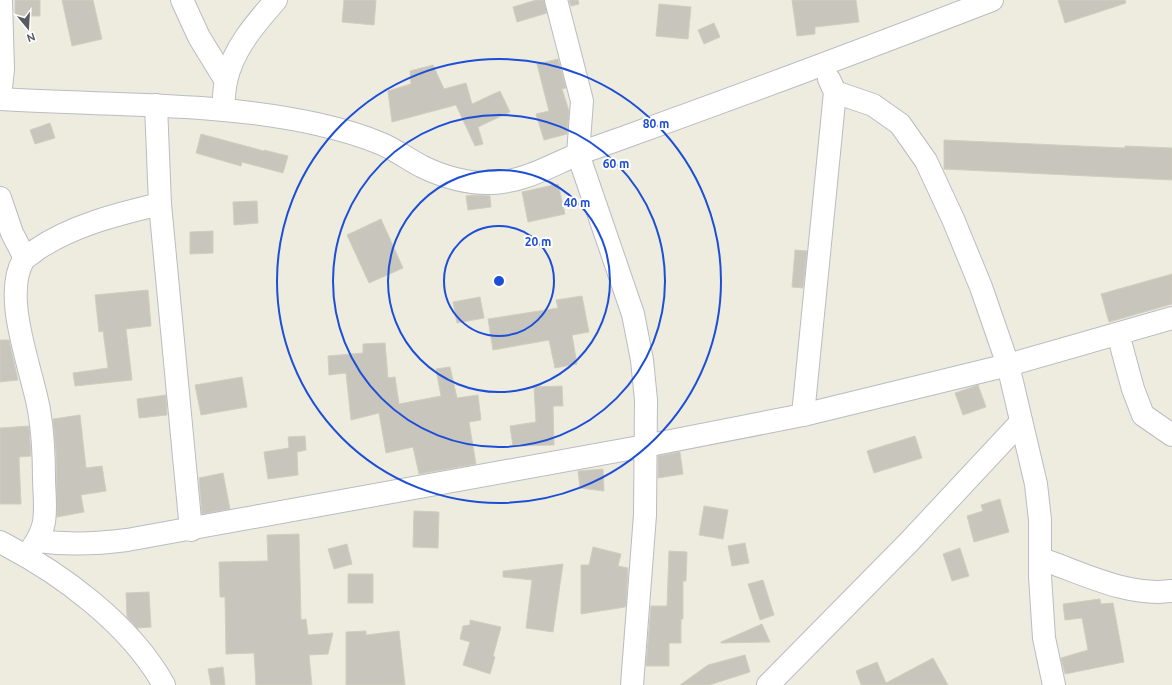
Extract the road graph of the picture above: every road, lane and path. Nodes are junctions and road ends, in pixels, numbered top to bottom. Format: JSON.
{"nodes":[{"id":1,"x":1,"y":0,"type":"edge"},
{"id":2,"x":182,"y":0,"type":"edge"},
{"id":3,"x":276,"y":0,"type":"edge"},
{"id":4,"x":556,"y":0,"type":"edge"},
{"id":5,"x":992,"y":0,"type":"edge"},
{"id":6,"x":823,"y":66,"type":"junction"},
{"id":7,"x":226,"y":81,"type":"junction"},
{"id":8,"x":835,"y":92,"type":"junction"},
{"id":9,"x":0,"y":98,"type":"edge"},
{"id":10,"x":156,"y":105,"type":"junction"},
{"id":11,"x":223,"y":109,"type":"junction"},
{"id":12,"x":578,"y":154,"type":"junction"},
{"id":13,"x":0,"y":198,"type":"edge"},
{"id":14,"x":160,"y":204,"type":"junction"},
{"id":15,"x":25,"y":258,"type":"junction"},
{"id":16,"x":1172,"y":318,"type":"edge"},
{"id":17,"x":1118,"y":334,"type":"junction"},
{"id":18,"x":1008,"y":365,"type":"junction"},
{"id":19,"x":802,"y":415,"type":"junction"},
{"id":20,"x":1021,"y":422,"type":"junction"},
{"id":21,"x":1172,"y":435,"type":"edge"},
{"id":22,"x":645,"y":446,"type":"junction"},
{"id":23,"x":191,"y":530,"type":"junction"},
{"id":24,"x":0,"y":542,"type":"edge"},
{"id":25,"x":32,"y":548,"type":"junction"},
{"id":26,"x":1041,"y":559,"type":"junction"},
{"id":27,"x":1172,"y":591,"type":"edge"},
{"id":28,"x":164,"y":685,"type":"edge"},
{"id":29,"x":632,"y":685,"type":"edge"},
{"id":30,"x":768,"y":685,"type":"edge"},
{"id":31,"x":1054,"y":685,"type":"edge"}],
"edges":[{"from":1,"to":9,"type":"street"},
{"from":2,"to":7,"type":"street"},
{"from":3,"to":7,"type":"street"},
{"from":4,"to":12,"type":"street"},
{"from":5,"to":6,"type":"street"},
{"from":6,"to":8,"type":"street"},
{"from":6,"to":12,"type":"street"},
{"from":7,"to":11,"type":"street"},
{"from":8,"to":18,"type":"street"},
{"from":8,"to":19,"type":"street"},
{"from":9,"to":10,"type":"street"},
{"from":10,"to":11,"type":"street"},
{"from":10,"to":14,"type":"street"},
{"from":11,"to":12,"type":"street"},
{"from":12,"to":22,"type":"street"},
{"from":13,"to":15,"type":"street"},
{"from":14,"to":15,"type":"street"},
{"from":14,"to":23,"type":"street"},
{"from":15,"to":25,"type":"street"},
{"from":16,"to":17,"type":"street"},
{"from":17,"to":18,"type":"street"},
{"from":17,"to":21,"type":"street"},
{"from":18,"to":19,"type":"street"},
{"from":18,"to":20,"type":"street"},
{"from":19,"to":22,"type":"street"},
{"from":20,"to":26,"type":"street"},
{"from":20,"to":30,"type":"street"},
{"from":22,"to":23,"type":"street"},
{"from":22,"to":29,"type":"street"},
{"from":23,"to":25,"type":"street"},
{"from":24,"to":25,"type":"street"},
{"from":25,"to":28,"type":"street"},
{"from":26,"to":27,"type":"street"},
{"from":26,"to":31,"type":"street"}]}
